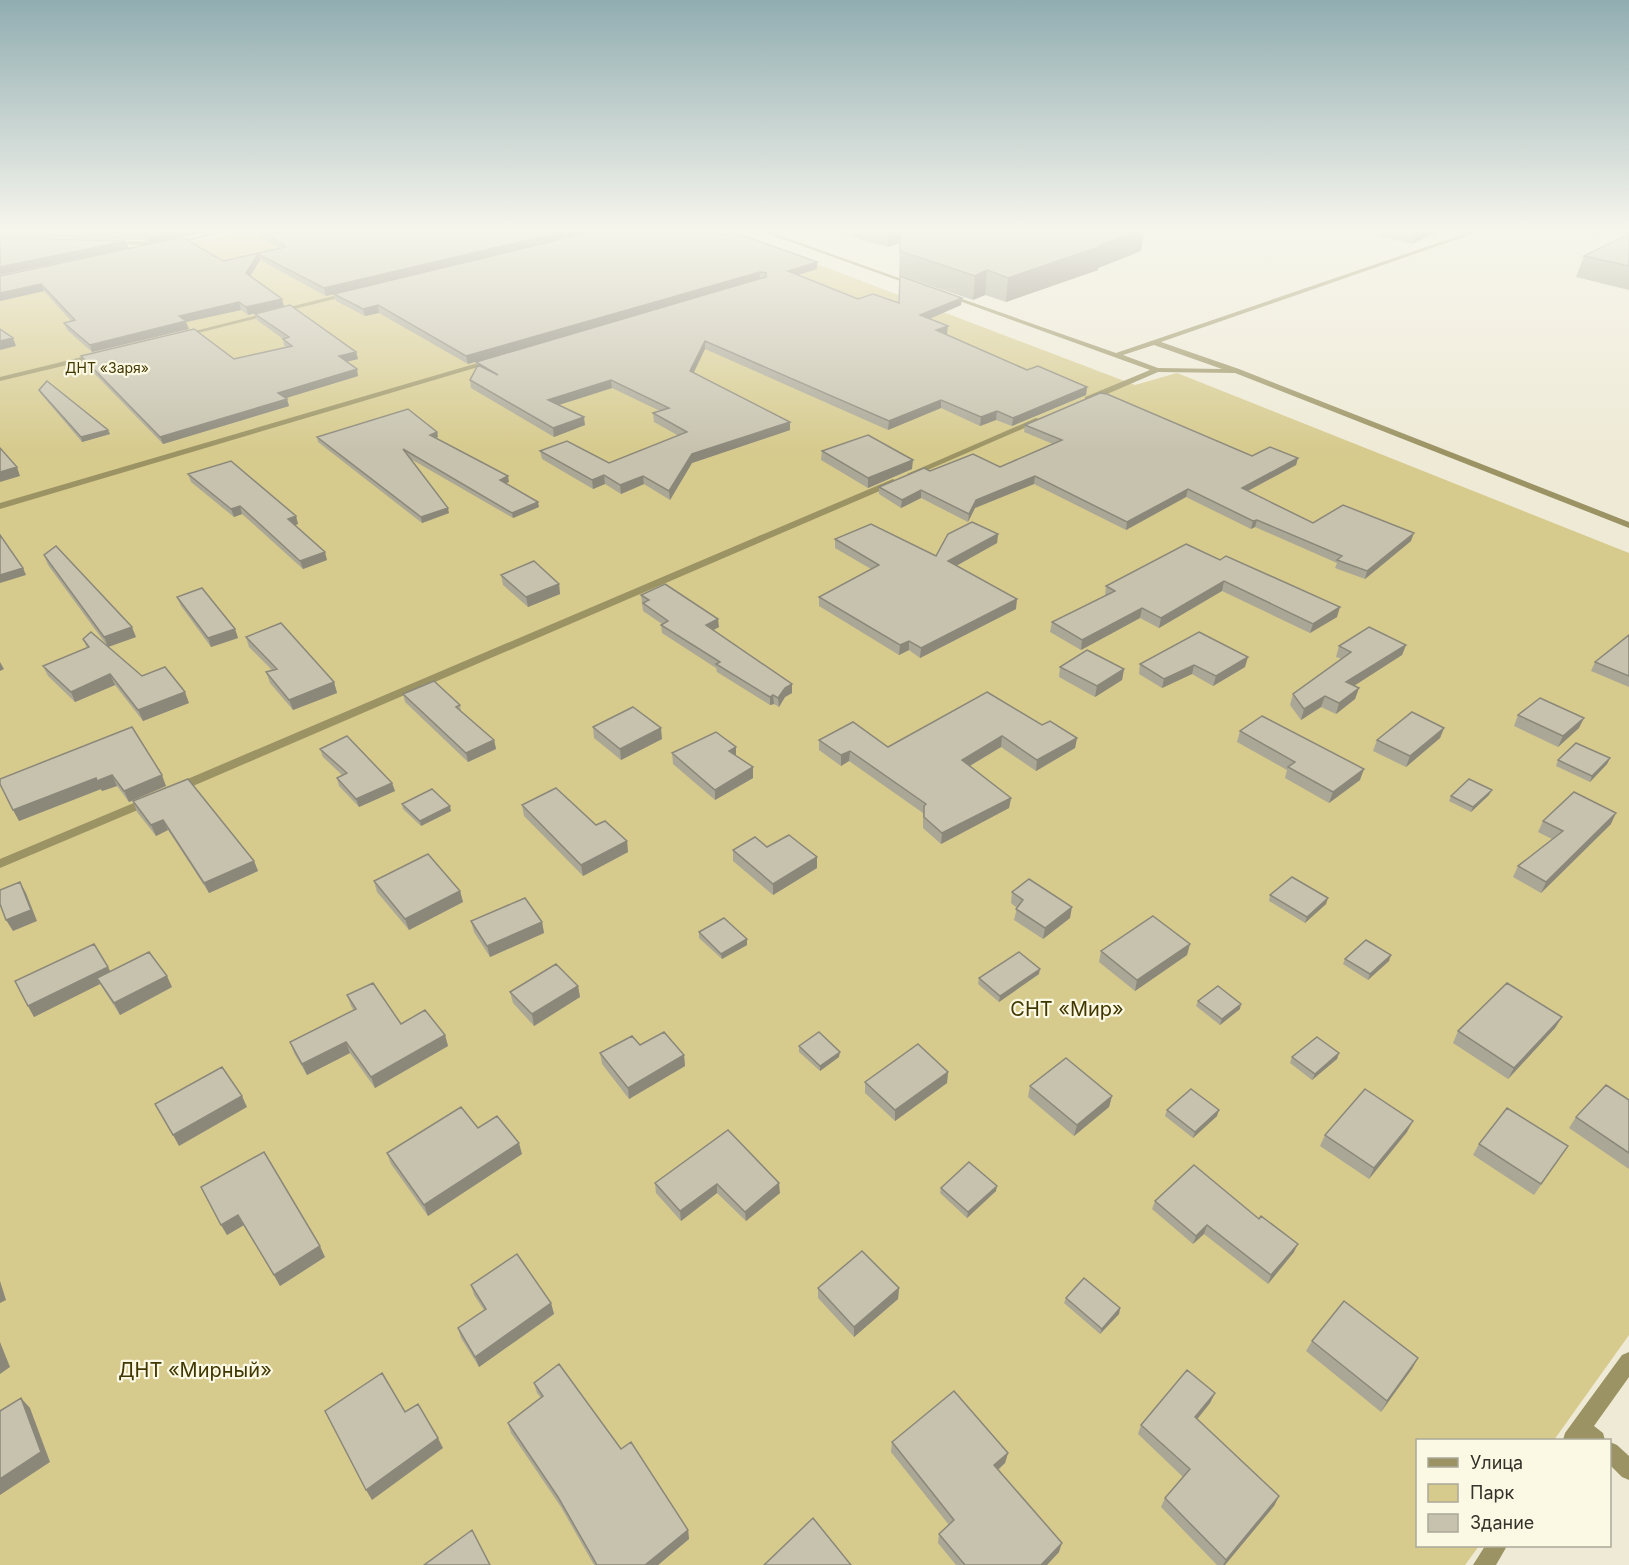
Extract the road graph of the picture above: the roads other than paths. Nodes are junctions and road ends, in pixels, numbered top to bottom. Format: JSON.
{"nodes":[{"id":1,"x":305,"y":305,"type":"edge"},
{"id":2,"x":974,"y":305,"type":"edge"},
{"id":3,"x":1262,"y":305,"type":"edge"},
{"id":4,"x":168,"y":338,"type":"edge"},
{"id":5,"x":1154,"y":342,"type":"junction"},
{"id":6,"x":102,"y":354,"type":"edge"},
{"id":7,"x":1117,"y":355,"type":"junction"},
{"id":8,"x":501,"y":359,"type":"edge"},
{"id":9,"x":1157,"y":370,"type":"junction"},
{"id":10,"x":1236,"y":371,"type":"junction"},
{"id":11,"x":0,"y":380,"type":"edge"},
{"id":12,"x":1080,"y":402,"type":"edge"},
{"id":13,"x":1050,"y":415,"type":"edge"},
{"id":14,"x":0,"y":506,"type":"edge"},
{"id":15,"x":1629,"y":525,"type":"edge"},
{"id":16,"x":0,"y":864,"type":"edge"},
{"id":17,"x":1629,"y":1361,"type":"edge"},
{"id":18,"x":1583,"y":1436,"type":"edge"},
{"id":19,"x":1611,"y":1453,"type":"edge"},
{"id":20,"x":1629,"y":1470,"type":"edge"},
{"id":21,"x":1496,"y":1547,"type":"edge"},
{"id":22,"x":1483,"y":1565,"type":"edge"}],
"edges":[{"from":1,"to":4,"type":"street"},
{"from":2,"to":7,"type":"street"},
{"from":3,"to":5,"type":"street"},
{"from":5,"to":7,"type":"street"},
{"from":5,"to":10,"type":"street"},
{"from":6,"to":11,"type":"street"},
{"from":7,"to":9,"type":"street"},
{"from":8,"to":14,"type":"street"},
{"from":9,"to":10,"type":"street"},
{"from":9,"to":12,"type":"street"},
{"from":10,"to":15,"type":"street"},
{"from":13,"to":16,"type":"street"},
{"from":17,"to":18,"type":"street"},
{"from":19,"to":20,"type":"street"},
{"from":21,"to":22,"type":"street"}]}
